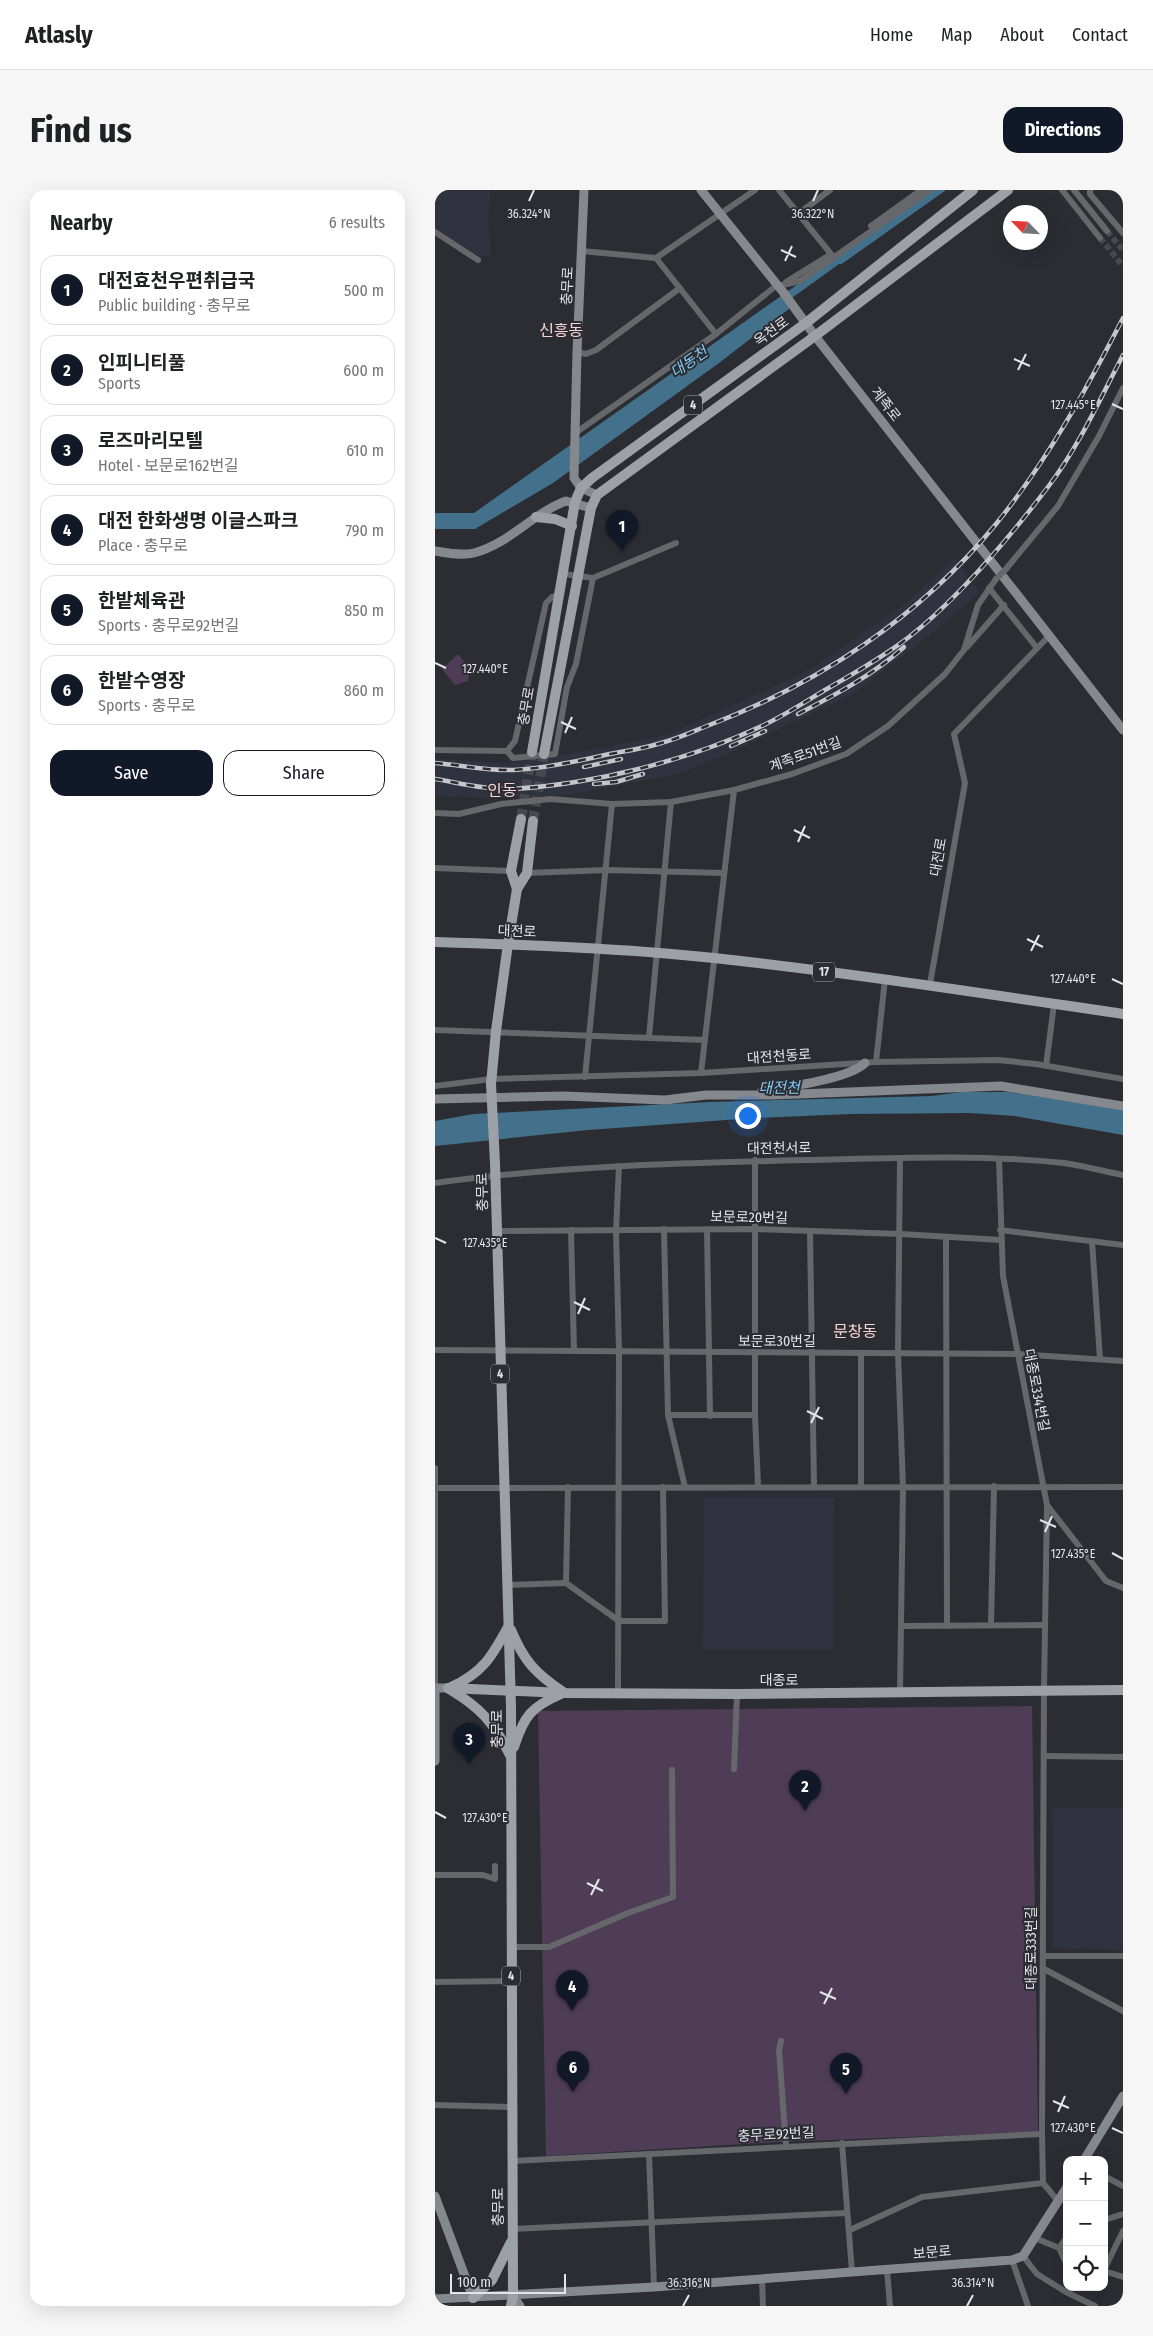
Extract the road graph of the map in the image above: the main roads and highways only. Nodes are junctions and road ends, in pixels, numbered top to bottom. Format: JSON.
{"nodes":[{"id":1,"x":584,"y":190,"type":"edge"},
{"id":2,"x":701,"y":190,"type":"edge"},
{"id":3,"x":973,"y":190,"type":"edge"},
{"id":4,"x":1008,"y":190,"type":"edge"},
{"id":5,"x":805,"y":323,"type":"junction"},
{"id":6,"x":815,"y":336,"type":"junction"},
{"id":7,"x":581,"y":488,"type":"junction"},
{"id":8,"x":597,"y":495,"type":"junction"},
{"id":9,"x":575,"y":502,"type":"junction"},
{"id":10,"x":591,"y":508,"type":"junction"},
{"id":11,"x":536,"y":517,"type":"junction"},
{"id":12,"x":572,"y":526,"type":"junction"},
{"id":13,"x":435,"y":551,"type":"edge"},
{"id":14,"x":1123,"y":730,"type":"edge"},
{"id":15,"x":532,"y":752,"type":"tunnel mouth"},
{"id":16,"x":544,"y":754,"type":"tunnel mouth"},
{"id":17,"x":521,"y":819,"type":"tunnel mouth"},
{"id":18,"x":533,"y":821,"type":"tunnel mouth"},
{"id":19,"x":517,"y":889,"type":"junction"},
{"id":20,"x":435,"y":942,"type":"edge"},
{"id":21,"x":508,"y":944,"type":"junction"},
{"id":22,"x":1123,"y":1014,"type":"edge"},
{"id":23,"x":865,"y":1063,"type":"road end"},
{"id":24,"x":740,"y":1096,"type":"junction"},
{"id":25,"x":435,"y":1099,"type":"edge"},
{"id":26,"x":1123,"y":1106,"type":"edge"},
{"id":27,"x":509,"y":1625,"type":"junction"},
{"id":28,"x":435,"y":1688,"type":"edge"},
{"id":29,"x":448,"y":1688,"type":"junction"},
{"id":30,"x":511,"y":1689,"type":"junction"},
{"id":31,"x":1123,"y":1690,"type":"edge"},
{"id":32,"x":564,"y":1693,"type":"junction"},
{"id":33,"x":511,"y":1758,"type":"junction"},
{"id":34,"x":435,"y":1762,"type":"edge"},
{"id":35,"x":1123,"y":2096,"type":"edge"},
{"id":36,"x":1086,"y":2156,"type":"edge"},
{"id":37,"x":1063,"y":2193,"type":"edge"},
{"id":38,"x":435,"y":2196,"type":"edge"},
{"id":39,"x":512,"y":2242,"type":"junction"},
{"id":40,"x":473,"y":2298,"type":"junction"},
{"id":41,"x":435,"y":2300,"type":"edge"},
{"id":42,"x":512,"y":2301,"type":"edge"},
{"id":43,"x":520,"y":2306,"type":"edge"}],
"edges":[{"from":1,"to":7,"type":"main road","name":"충무로"},
{"from":2,"to":5,"type":"main road","name":"계족로"},
{"from":3,"to":5,"type":"main road","name":"옥천로","number":"4"},
{"from":4,"to":6,"type":"main road"},
{"from":5,"to":6,"type":"main road","name":"계족로"},
{"from":5,"to":7,"type":"main road","name":"옥천로","number":"4"},
{"from":6,"to":8,"type":"main road"},
{"from":6,"to":14,"type":"main road","name":"계족로"},
{"from":7,"to":8,"type":"main road"},
{"from":7,"to":9,"type":"main road","name":"충무로","number":"4"},
{"from":8,"to":10,"type":"main road","name":"충무로"},
{"from":9,"to":10,"type":"main road"},
{"from":9,"to":11,"type":"main road"},
{"from":9,"to":12,"type":"main road","name":"충무로","number":"4"},
{"from":10,"to":16,"type":"main road","name":"충무로"},
{"from":11,"to":12,"type":"main road"},
{"from":11,"to":13,"type":"main road"},
{"from":12,"to":15,"type":"main road","name":"충무로","number":"4"},
{"from":17,"to":19,"type":"main road","name":"충무로","number":"4"},
{"from":18,"to":19,"type":"main road","name":"충무로","number":"4"},
{"from":19,"to":21,"type":"main road","name":"충무로","number":"4"},
{"from":20,"to":21,"type":"main road","name":"대전로","number":"17"},
{"from":21,"to":22,"type":"main road","name":"대전로","number":"17"},
{"from":21,"to":27,"type":"main road","name":"충무로","number":"4","bridge":true},
{"from":23,"to":24,"type":"main road"},
{"from":24,"to":25,"type":"main road"},
{"from":24,"to":26,"type":"main road"},
{"from":27,"to":29,"type":"main road"},
{"from":27,"to":30,"type":"main road","name":"충무로","number":"4"},
{"from":27,"to":32,"type":"main road"},
{"from":28,"to":29,"type":"main road","name":"대종로"},
{"from":28,"to":34,"type":"main road"},
{"from":29,"to":30,"type":"main road","name":"대종로"},
{"from":29,"to":33,"type":"main road"},
{"from":30,"to":32,"type":"main road","name":"대종로"},
{"from":30,"to":33,"type":"main road","name":"충무로","number":"4"},
{"from":31,"to":32,"type":"main road","name":"대종로"},
{"from":32,"to":33,"type":"main road"},
{"from":33,"to":39,"type":"main road","name":"충무로","number":"4"},
{"from":35,"to":36,"type":"main road"},
{"from":37,"to":42,"type":"main road","name":"보문로"},
{"from":38,"to":40,"type":"main road"},
{"from":39,"to":40,"type":"main road"},
{"from":39,"to":42,"type":"main road","name":"충무로","number":"4"},
{"from":40,"to":41,"type":"main road","name":"보문로"},
{"from":40,"to":42,"type":"main road","name":"보문로"},
{"from":42,"to":43,"type":"main road"}]}
